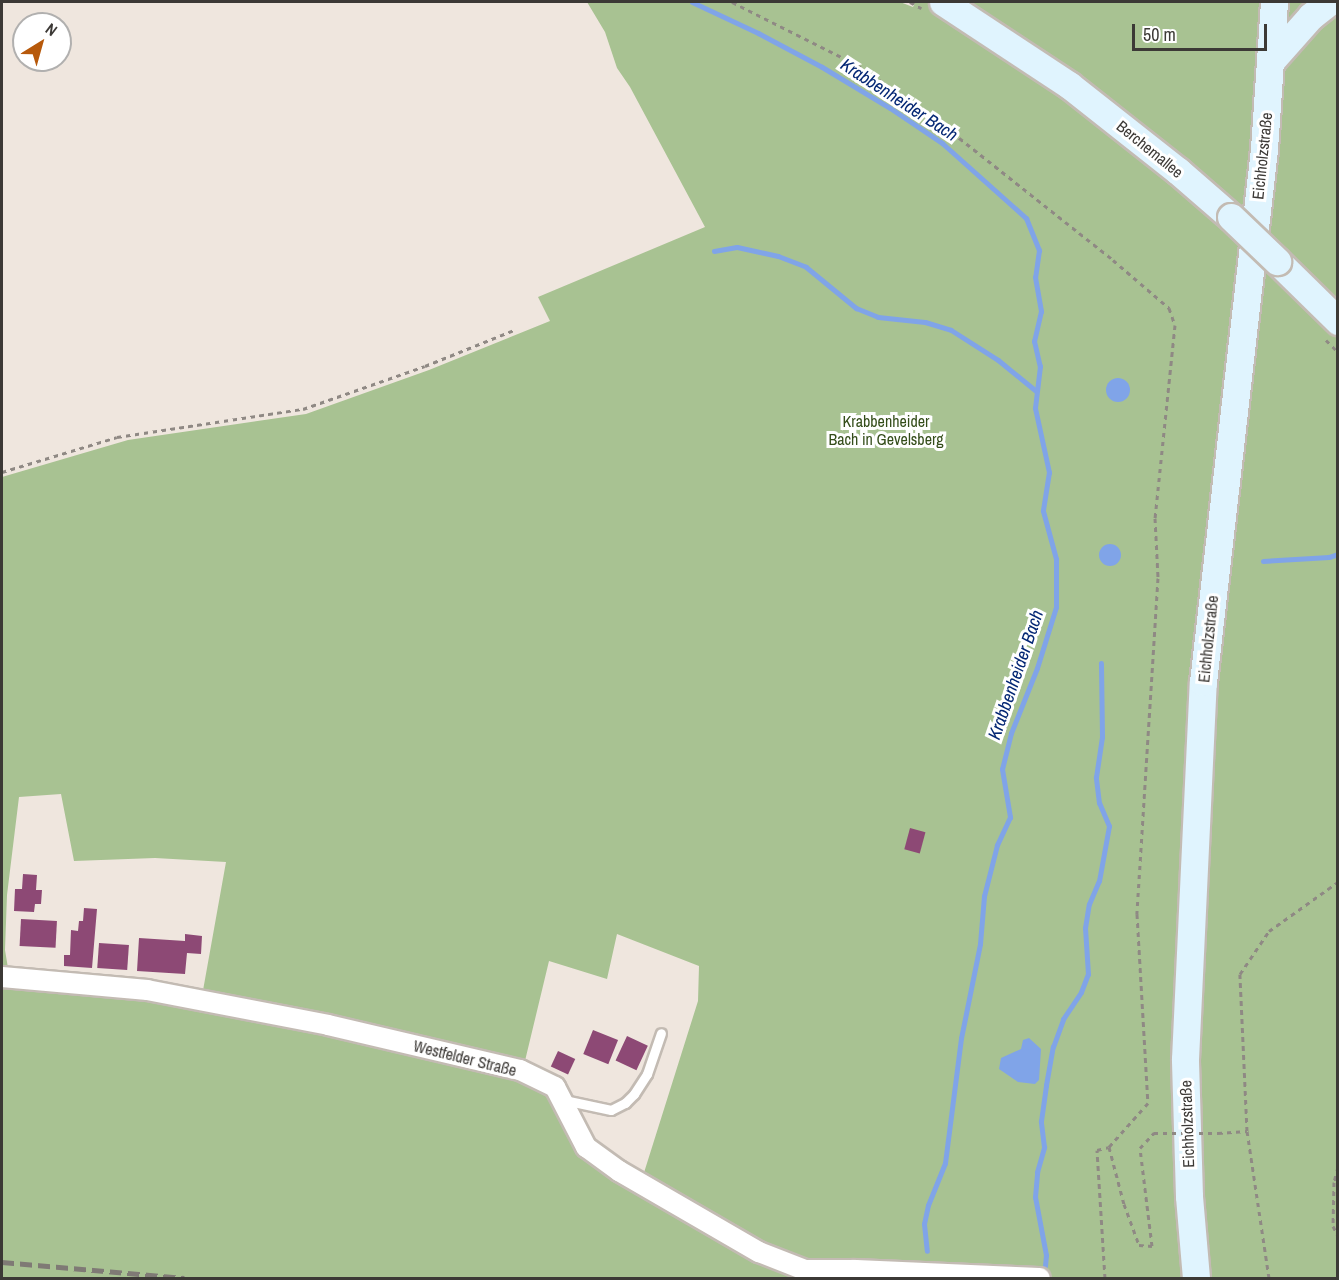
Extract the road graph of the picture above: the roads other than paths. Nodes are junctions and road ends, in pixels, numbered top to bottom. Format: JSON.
{"nodes":[{"id":1,"x":943,"y":2,"type":"edge"},
{"id":2,"x":1274,"y":2,"type":"edge"},
{"id":3,"x":1329,"y":2,"type":"edge"},
{"id":4,"x":1271,"y":61,"type":"junction"},
{"id":5,"x":1334,"y":312,"type":"edge"},
{"id":6,"x":2,"y":977,"type":"edge"},
{"id":7,"x":661,"y":1033,"type":"dead end"},
{"id":8,"x":561,"y":1099,"type":"junction"},
{"id":9,"x":1041,"y":1278,"type":"edge"},
{"id":10,"x":1196,"y":1278,"type":"edge"}],
"edges":[{"from":1,"to":5,"type":"main road","name":"Berchemallee","bridge":true},
{"from":2,"to":4,"type":"main road","name":"Eichholzstraße"},
{"from":3,"to":4,"type":"main road"},
{"from":4,"to":10,"type":"main road","name":"Eichholzstraße"},
{"from":6,"to":8,"type":"street","name":"Westfelder Straße"},
{"from":7,"to":8,"type":"lane"},
{"from":8,"to":9,"type":"street","name":"Westfelder Straße"}]}
